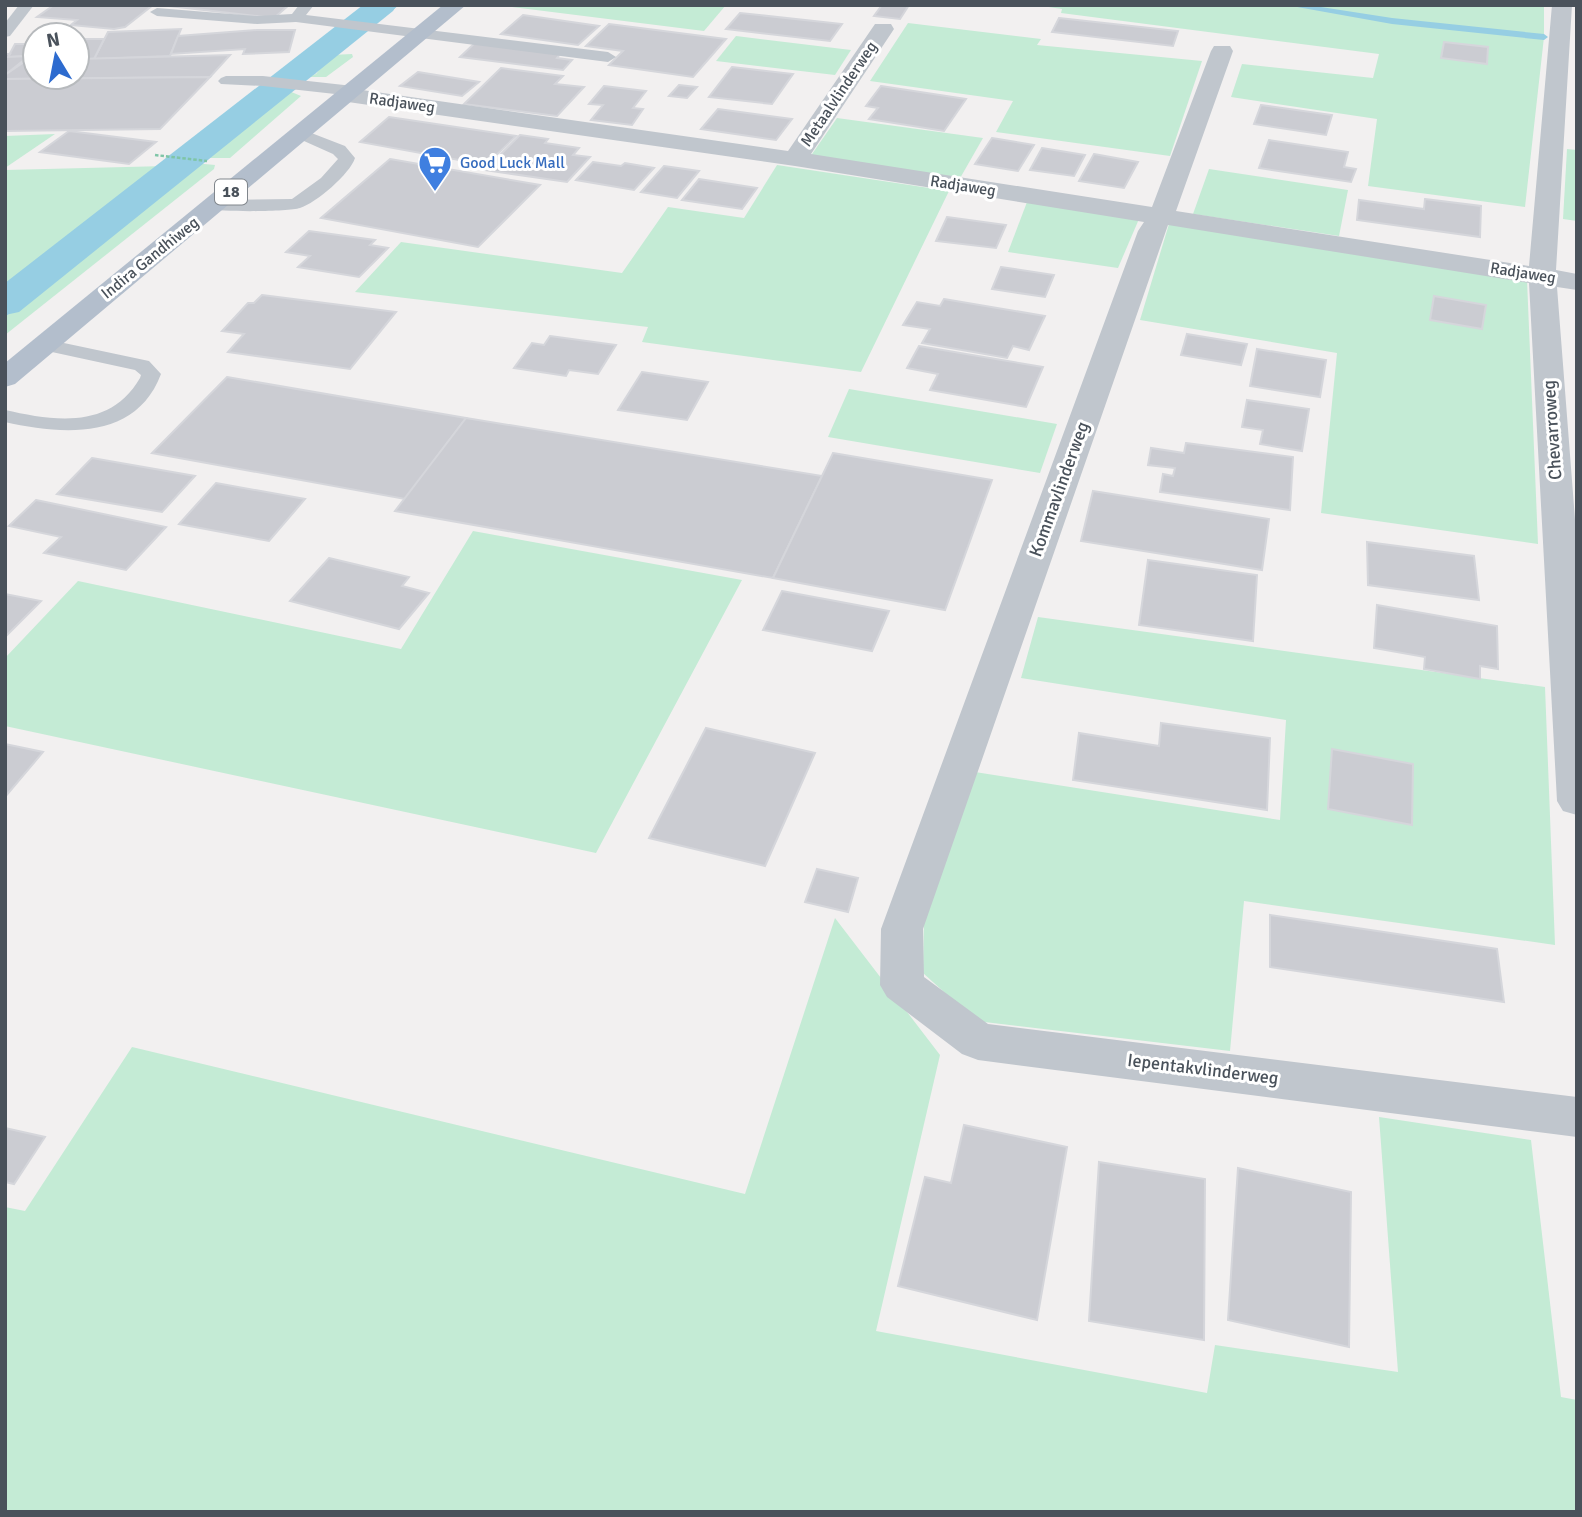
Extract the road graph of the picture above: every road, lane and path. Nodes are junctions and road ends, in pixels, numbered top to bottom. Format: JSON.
{"nodes":[{"id":1,"x":27,"y":5,"type":"edge"},
{"id":2,"x":307,"y":5,"type":"edge"},
{"id":3,"x":456,"y":5,"type":"edge"},
{"id":4,"x":1562,"y":5,"type":"edge"},
{"id":5,"x":157,"y":12,"type":"dead end"},
{"id":6,"x":296,"y":18,"type":"junction"},
{"id":7,"x":883,"y":29,"type":"dead end"},
{"id":8,"x":5,"y":33,"type":"edge"},
{"id":9,"x":423,"y":33,"type":"junction"},
{"id":10,"x":1222,"y":51,"type":"dead end"},
{"id":11,"x":608,"y":57,"type":"dead end"},
{"id":12,"x":226,"y":81,"type":"dead end"},
{"id":13,"x":351,"y":93,"type":"junction"},
{"id":14,"x":301,"y":134,"type":"junction"},
{"id":15,"x":795,"y":159,"type":"junction"},
{"id":16,"x":214,"y":205,"type":"junction"},
{"id":17,"x":1161,"y":217,"type":"junction"},
{"id":18,"x":1542,"y":275,"type":"junction"},
{"id":19,"x":1577,"y":282,"type":"edge"},
{"id":20,"x":45,"y":345,"type":"junction"},
{"id":21,"x":5,"y":378,"type":"edge"},
{"id":22,"x":5,"y":416,"type":"edge"},
{"id":23,"x":1577,"y":801,"type":"edge"},
{"id":24,"x":902,"y":929,"type":"joint"},
{"id":25,"x":1577,"y":1117,"type":"edge"}],
"edges":[{"from":1,"to":8,"type":"lane"},
{"from":2,"to":6,"type":"lane"},
{"from":3,"to":9,"type":"main road","name":"Indira Gandhiweg","number":"18"},
{"from":4,"to":18,"type":"street","name":"Chevarroweg"},
{"from":5,"to":6,"type":"lane"},
{"from":6,"to":9,"type":"lane"},
{"from":7,"to":15,"type":"street","name":"Metaalvlinderweg"},
{"from":9,"to":11,"type":"lane"},
{"from":9,"to":13,"type":"main road","name":"Indira Gandhiweg","number":"18"},
{"from":10,"to":17,"type":"street","name":"Kommavlinderweg"},
{"from":12,"to":13,"type":"lane"},
{"from":13,"to":14,"type":"main road","name":"Indira Gandhiweg","number":"18"},
{"from":13,"to":15,"type":"street","name":"Radjaweg"},
{"from":14,"to":16,"type":"main road","name":"Indira Gandhiweg","number":"18"},
{"from":14,"to":16,"type":"lane"},
{"from":15,"to":17,"type":"street","name":"Radjaweg"},
{"from":16,"to":20,"type":"main road","name":"Indira Gandhiweg","number":"18"},
{"from":17,"to":18,"type":"street","name":"Radjaweg"},
{"from":17,"to":24,"type":"street","name":"Kommavlinderweg"},
{"from":18,"to":19,"type":"street","name":"Radjaweg"},
{"from":18,"to":23,"type":"street","name":"Chevarroweg"},
{"from":20,"to":21,"type":"main road","name":"Indira Gandhiweg","number":"18"},
{"from":20,"to":22,"type":"lane"},
{"from":24,"to":25,"type":"street","name":"Iepentakvlinderweg"}]}
